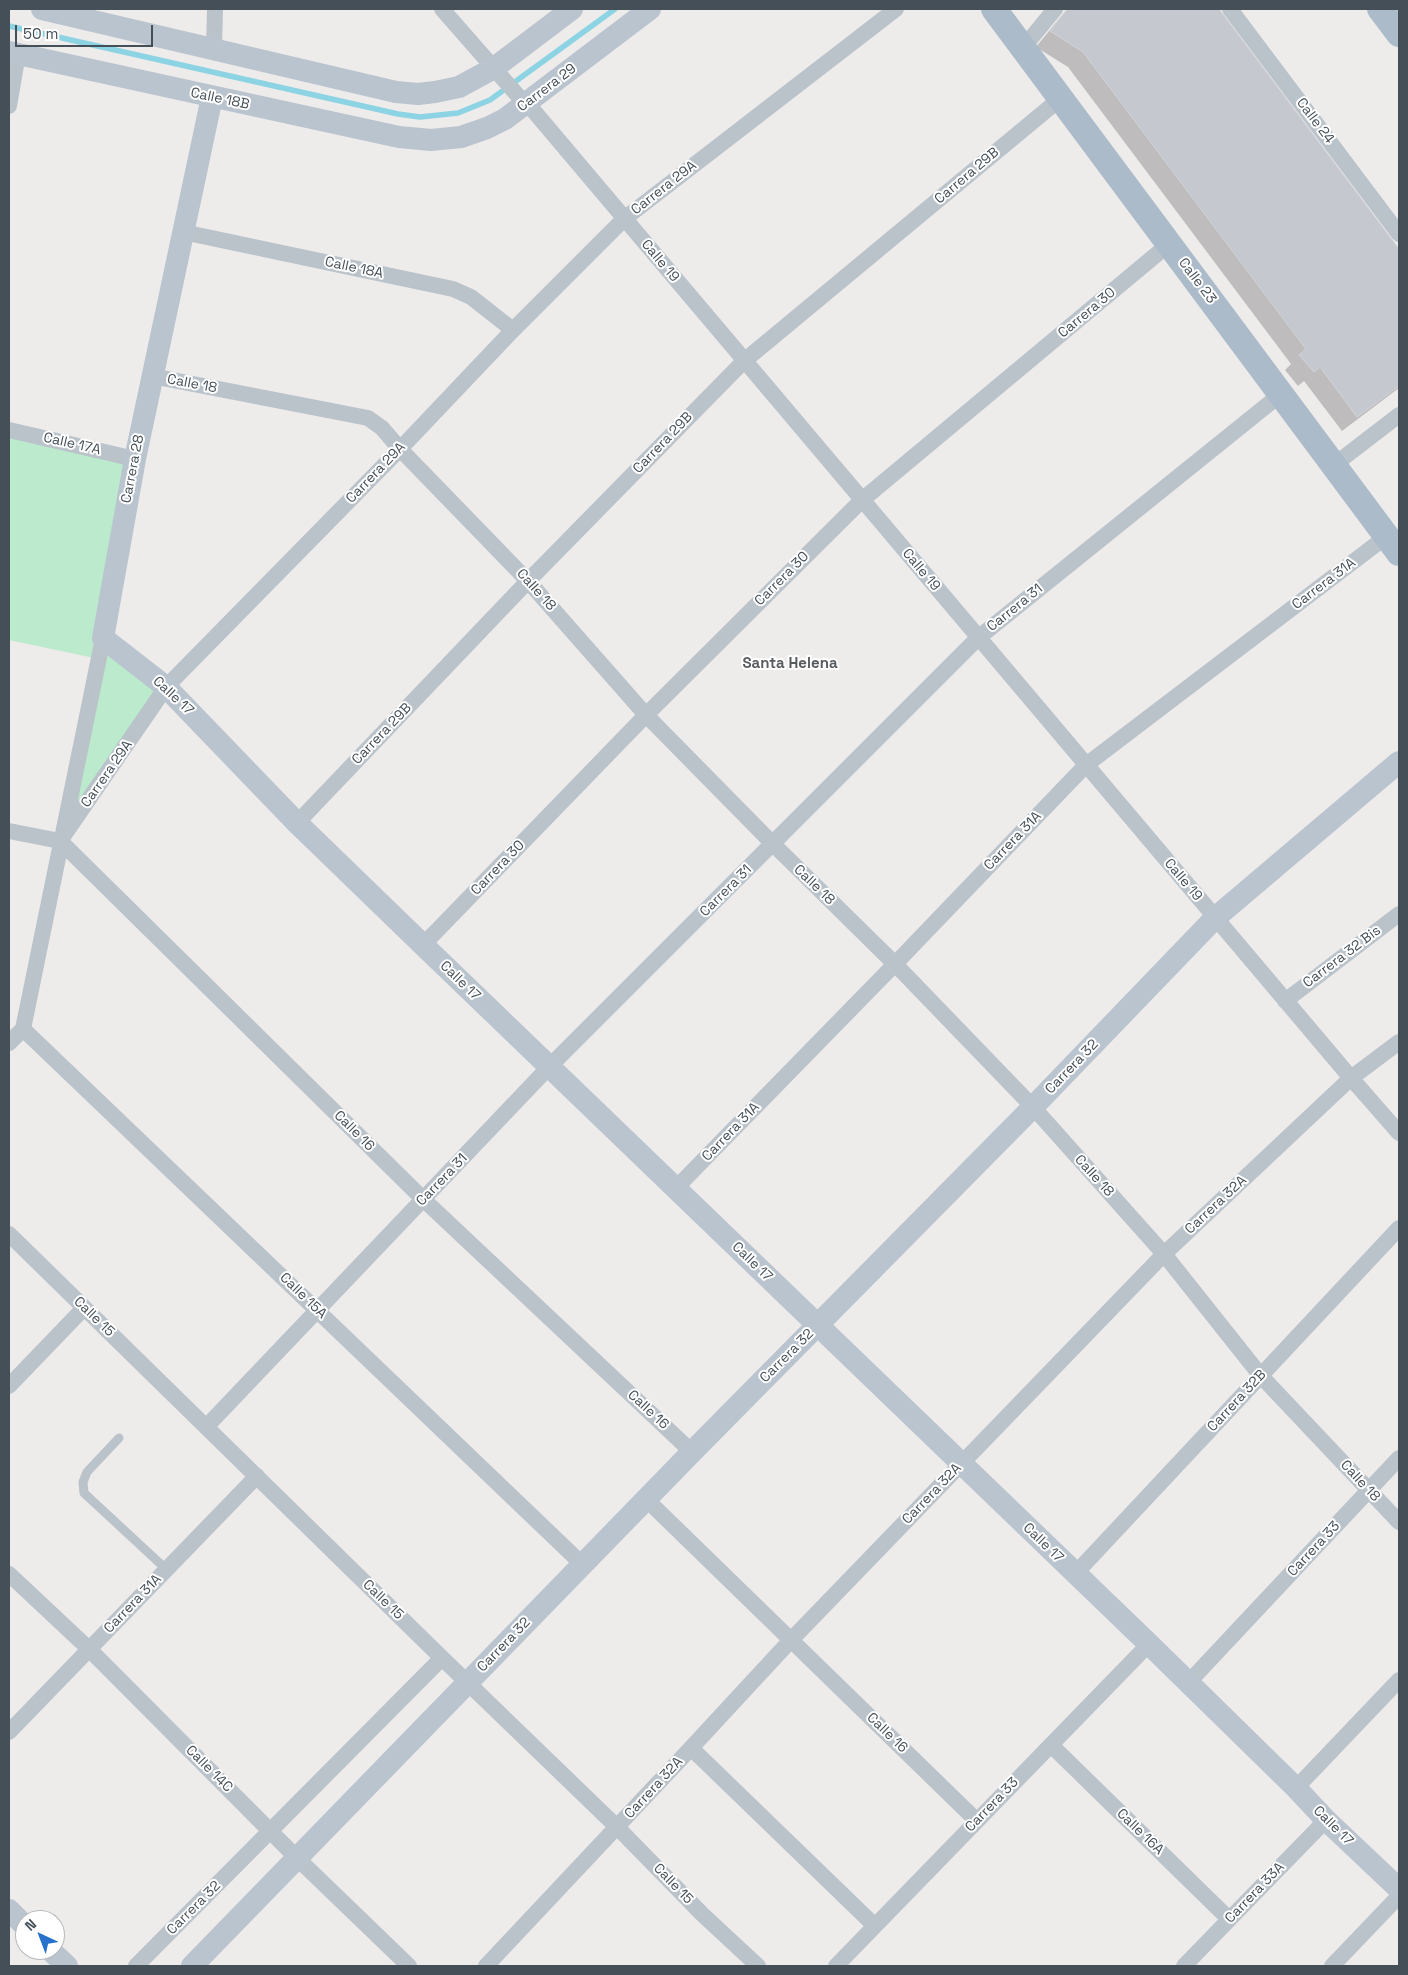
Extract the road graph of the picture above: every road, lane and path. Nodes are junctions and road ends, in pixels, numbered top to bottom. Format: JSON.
{"nodes":[{"id":1,"x":42,"y":9,"type":"edge"},
{"id":2,"x":216,"y":9,"type":"edge"},
{"id":3,"x":442,"y":9,"type":"edge"},
{"id":4,"x":572,"y":9,"type":"edge"},
{"id":5,"x":650,"y":9,"type":"edge"},
{"id":6,"x":896,"y":9,"type":"edge"},
{"id":7,"x":994,"y":9,"type":"edge"},
{"id":8,"x":1055,"y":9,"type":"edge"},
{"id":9,"x":1230,"y":9,"type":"edge"},
{"id":10,"x":1380,"y":9,"type":"edge"},
{"id":11,"x":1399,"y":34,"type":"edge"},
{"id":12,"x":1023,"y":48,"type":"junction"},
{"id":13,"x":214,"y":49,"type":"junction"},
{"id":14,"x":13,"y":53,"type":"edge"},
{"id":15,"x":498,"y":73,"type":"junction"},
{"id":16,"x":212,"y":97,"type":"junction"},
{"id":17,"x":1061,"y":98,"type":"junction"},
{"id":18,"x":523,"y":101,"type":"junction"},
{"id":19,"x":9,"y":106,"type":"edge"},
{"id":20,"x":431,"y":140,"type":"joint"},
{"id":21,"x":624,"y":219,"type":"junction"},
{"id":22,"x":183,"y":232,"type":"junction"},
{"id":23,"x":1399,"y":234,"type":"edge"},
{"id":24,"x":1170,"y":244,"type":"junction"},
{"id":25,"x":513,"y":330,"type":"junction"},
{"id":26,"x":744,"y":361,"type":"junction"},
{"id":27,"x":152,"y":376,"type":"junction"},
{"id":28,"x":1281,"y":394,"type":"junction"},
{"id":29,"x":1399,"y":416,"type":"edge"},
{"id":30,"x":9,"y":430,"type":"edge"},
{"id":31,"x":400,"y":449,"type":"junction"},
{"id":32,"x":135,"y":459,"type":"junction"},
{"id":33,"x":1334,"y":465,"type":"junction"},
{"id":34,"x":862,"y":500,"type":"junction"},
{"id":35,"x":1393,"y":545,"type":"edge"},
{"id":36,"x":528,"y":581,"type":"junction"},
{"id":37,"x":103,"y":638,"type":"junction"},
{"id":38,"x":978,"y":638,"type":"junction"},
{"id":39,"x":166,"y":687,"type":"junction"},
{"id":40,"x":646,"y":715,"type":"junction"},
{"id":41,"x":1399,"y":762,"type":"edge"},
{"id":42,"x":1086,"y":765,"type":"junction"},
{"id":43,"x":297,"y":822,"type":"junction"},
{"id":44,"x":9,"y":831,"type":"edge"},
{"id":45,"x":60,"y":841,"type":"junction"},
{"id":46,"x":773,"y":844,"type":"junction"},
{"id":47,"x":1399,"y":914,"type":"edge"},
{"id":48,"x":1215,"y":918,"type":"junction"},
{"id":49,"x":423,"y":945,"type":"junction"},
{"id":50,"x":895,"y":964,"type":"junction"},
{"id":51,"x":1285,"y":1001,"type":"junction"},
{"id":52,"x":23,"y":1029,"type":"junction"},
{"id":53,"x":1399,"y":1042,"type":"edge"},
{"id":54,"x":9,"y":1043,"type":"edge"},
{"id":55,"x":550,"y":1067,"type":"junction"},
{"id":56,"x":1350,"y":1078,"type":"junction"},
{"id":57,"x":1033,"y":1107,"type":"junction"},
{"id":58,"x":1399,"y":1133,"type":"edge"},
{"id":59,"x":676,"y":1188,"type":"junction"},
{"id":60,"x":423,"y":1200,"type":"junction"},
{"id":61,"x":1399,"y":1228,"type":"edge"},
{"id":62,"x":9,"y":1234,"type":"edge"},
{"id":63,"x":1164,"y":1254,"type":"junction"},
{"id":64,"x":84,"y":1308,"type":"junction"},
{"id":65,"x":318,"y":1310,"type":"junction"},
{"id":66,"x":818,"y":1325,"type":"junction"},
{"id":67,"x":1261,"y":1376,"type":"junction"},
{"id":68,"x":9,"y":1386,"type":"edge"},
{"id":69,"x":206,"y":1427,"type":"junction"},
{"id":70,"x":119,"y":1438,"type":"dead end"},
{"id":71,"x":692,"y":1452,"type":"junction"},
{"id":72,"x":1399,"y":1458,"type":"edge"},
{"id":73,"x":961,"y":1464,"type":"junction"},
{"id":74,"x":256,"y":1476,"type":"junction"},
{"id":75,"x":1369,"y":1491,"type":"junction"},
{"id":76,"x":646,"y":1499,"type":"junction"},
{"id":77,"x":1399,"y":1522,"type":"edge"},
{"id":78,"x":582,"y":1564,"type":"junction"},
{"id":79,"x":166,"y":1570,"type":"junction"},
{"id":80,"x":9,"y":1574,"type":"edge"},
{"id":81,"x":1075,"y":1574,"type":"junction"},
{"id":82,"x":791,"y":1640,"type":"junction"},
{"id":83,"x":1149,"y":1644,"type":"junction"},
{"id":84,"x":89,"y":1649,"type":"junction"},
{"id":85,"x":442,"y":1658,"type":"junction"},
{"id":86,"x":1399,"y":1680,"type":"edge"},
{"id":87,"x":467,"y":1682,"type":"junction"},
{"id":88,"x":1188,"y":1683,"type":"junction"},
{"id":89,"x":9,"y":1732,"type":"edge"},
{"id":90,"x":1051,"y":1745,"type":"junction"},
{"id":91,"x":692,"y":1748,"type":"junction"},
{"id":92,"x":1296,"y":1788,"type":"junction"},
{"id":93,"x":1326,"y":1820,"type":"junction"},
{"id":94,"x":977,"y":1821,"type":"junction"},
{"id":95,"x":617,"y":1827,"type":"junction"},
{"id":96,"x":270,"y":1831,"type":"junction"},
{"id":97,"x":297,"y":1858,"type":"junction"},
{"id":98,"x":1399,"y":1889,"type":"edge"},
{"id":99,"x":1399,"y":1896,"type":"edge"},
{"id":100,"x":1230,"y":1919,"type":"junction"},
{"id":101,"x":875,"y":1926,"type":"junction"},
{"id":102,"x":136,"y":1966,"type":"edge"},
{"id":103,"x":192,"y":1966,"type":"edge"},
{"id":104,"x":409,"y":1966,"type":"edge"},
{"id":105,"x":486,"y":1966,"type":"edge"},
{"id":106,"x":758,"y":1966,"type":"edge"},
{"id":107,"x":836,"y":1966,"type":"edge"},
{"id":108,"x":1184,"y":1966,"type":"edge"},
{"id":109,"x":1332,"y":1966,"type":"edge"}],
"edges":[{"from":1,"to":13,"type":"street"},
{"from":2,"to":13,"type":"street"},
{"from":3,"to":15,"type":"street","name":"Calle 19"},
{"from":4,"to":15,"type":"street"},
{"from":5,"to":18,"type":"street","name":"Carrera 29"},
{"from":6,"to":21,"type":"street","name":"Carrera 29A"},
{"from":7,"to":12,"type":"main road","name":"Calle 23"},
{"from":8,"to":12,"type":"street"},
{"from":9,"to":23,"type":"street","name":"Calle 24"},
{"from":10,"to":11,"type":"main road"},
{"from":12,"to":17,"type":"main road","name":"Calle 23"},
{"from":13,"to":15,"type":"street"},
{"from":14,"to":16,"type":"street","name":"Calle 18B"},
{"from":14,"to":19,"type":"street"},
{"from":15,"to":18,"type":"street","name":"Calle 19"},
{"from":16,"to":20,"type":"street","name":"Calle 18B"},
{"from":16,"to":22,"type":"street","name":"Carrera 28"},
{"from":17,"to":24,"type":"main road","name":"Calle 23"},
{"from":17,"to":26,"type":"street","name":"Carrera 29B"},
{"from":18,"to":20,"type":"street","name":"Carrera 29"},
{"from":18,"to":21,"type":"street","name":"Calle 19"},
{"from":21,"to":25,"type":"street","name":"Carrera 29A"},
{"from":21,"to":26,"type":"street","name":"Calle 19"},
{"from":22,"to":25,"type":"street","name":"Calle 18A"},
{"from":22,"to":27,"type":"street","name":"Carrera 28"},
{"from":24,"to":28,"type":"main road","name":"Calle 23"},
{"from":24,"to":34,"type":"street","name":"Carrera 30"},
{"from":25,"to":31,"type":"street","name":"Carrera 29A"},
{"from":26,"to":34,"type":"street","name":"Calle 19"},
{"from":26,"to":36,"type":"street","name":"Carrera 29B"},
{"from":27,"to":31,"type":"street","name":"Calle 18"},
{"from":27,"to":32,"type":"street","name":"Carrera 28"},
{"from":28,"to":33,"type":"main road","name":"Calle 23"},
{"from":28,"to":38,"type":"street","name":"Carrera 31"},
{"from":29,"to":33,"type":"street"},
{"from":30,"to":32,"type":"street","name":"Calle 17A"},
{"from":31,"to":36,"type":"street","name":"Calle 18"},
{"from":31,"to":39,"type":"street","name":"Carrera 29A"},
{"from":32,"to":37,"type":"street","name":"Carrera 28"},
{"from":33,"to":35,"type":"main road","name":"Calle 23"},
{"from":34,"to":38,"type":"street","name":"Calle 19"},
{"from":34,"to":40,"type":"street","name":"Carrera 30"},
{"from":35,"to":42,"type":"street","name":"Carrera 31A"},
{"from":36,"to":40,"type":"street","name":"Calle 18"},
{"from":36,"to":43,"type":"street","name":"Carrera 29B"},
{"from":37,"to":39,"type":"street","name":"Calle 17"},
{"from":37,"to":45,"type":"street","name":"Carrera 28"},
{"from":38,"to":42,"type":"street","name":"Calle 19"},
{"from":38,"to":46,"type":"street","name":"Carrera 31"},
{"from":39,"to":43,"type":"street","name":"Calle 17"},
{"from":39,"to":45,"type":"street","name":"Carrera 29A"},
{"from":40,"to":46,"type":"street","name":"Calle 18"},
{"from":40,"to":49,"type":"street","name":"Carrera 30"},
{"from":41,"to":48,"type":"street","name":"Carrera 32"},
{"from":42,"to":48,"type":"street","name":"Calle 19"},
{"from":42,"to":50,"type":"street","name":"Carrera 31A"},
{"from":43,"to":49,"type":"street","name":"Calle 17"},
{"from":44,"to":45,"type":"street"},
{"from":45,"to":52,"type":"street","name":"Carrera 29A"},
{"from":45,"to":60,"type":"street","name":"Calle 16"},
{"from":46,"to":50,"type":"street","name":"Calle 18"},
{"from":46,"to":55,"type":"street","name":"Carrera 31"},
{"from":47,"to":51,"type":"street","name":"Carrera 32 Bis"},
{"from":48,"to":51,"type":"street","name":"Calle 19"},
{"from":48,"to":57,"type":"street","name":"Carrera 32"},
{"from":49,"to":55,"type":"street","name":"Calle 17"},
{"from":50,"to":57,"type":"street","name":"Calle 18"},
{"from":50,"to":59,"type":"street","name":"Carrera 31A"},
{"from":51,"to":56,"type":"street","name":"Calle 19"},
{"from":52,"to":54,"type":"street"},
{"from":52,"to":65,"type":"street","name":"Calle 15A"},
{"from":53,"to":56,"type":"street","name":"Carrera 32A"},
{"from":55,"to":59,"type":"street","name":"Calle 17"},
{"from":55,"to":60,"type":"street","name":"Carrera 31"},
{"from":56,"to":58,"type":"street","name":"Calle 19"},
{"from":56,"to":63,"type":"street","name":"Carrera 32A"},
{"from":57,"to":63,"type":"street","name":"Calle 18"},
{"from":57,"to":66,"type":"street","name":"Carrera 32"},
{"from":59,"to":66,"type":"street","name":"Calle 17"},
{"from":60,"to":65,"type":"street","name":"Carrera 31"},
{"from":60,"to":71,"type":"street","name":"Calle 16"},
{"from":61,"to":67,"type":"street","name":"Carrera 32B"},
{"from":62,"to":64,"type":"street","name":"Calle 15"},
{"from":63,"to":67,"type":"street","name":"Calle 18"},
{"from":63,"to":73,"type":"street","name":"Carrera 32A"},
{"from":64,"to":68,"type":"street"},
{"from":64,"to":69,"type":"street","name":"Calle 15"},
{"from":65,"to":69,"type":"street","name":"Carrera 31"},
{"from":65,"to":78,"type":"street","name":"Calle 15A"},
{"from":66,"to":71,"type":"street","name":"Carrera 32"},
{"from":66,"to":73,"type":"street","name":"Calle 17"},
{"from":67,"to":75,"type":"street","name":"Calle 18"},
{"from":67,"to":81,"type":"street","name":"Carrera 32B"},
{"from":69,"to":74,"type":"street","name":"Calle 15"},
{"from":70,"to":79,"type":"lane"},
{"from":71,"to":76,"type":"street","name":"Carrera 32"},
{"from":72,"to":75,"type":"street","name":"Carrera 33"},
{"from":73,"to":81,"type":"street","name":"Calle 17"},
{"from":73,"to":82,"type":"street","name":"Carrera 32A"},
{"from":74,"to":79,"type":"street","name":"Carrera 31A"},
{"from":74,"to":85,"type":"street","name":"Calle 15"},
{"from":75,"to":77,"type":"street","name":"Calle 18"},
{"from":75,"to":88,"type":"street","name":"Carrera 33"},
{"from":76,"to":78,"type":"street","name":"Carrera 32"},
{"from":76,"to":82,"type":"street","name":"Calle 16"},
{"from":78,"to":87,"type":"street","name":"Carrera 32"},
{"from":79,"to":84,"type":"street","name":"Carrera 31A"},
{"from":80,"to":84,"type":"street","name":"Calle 14C"},
{"from":81,"to":83,"type":"street","name":"Calle 17"},
{"from":82,"to":91,"type":"street","name":"Carrera 32A"},
{"from":82,"to":94,"type":"street","name":"Calle 16"},
{"from":83,"to":88,"type":"street","name":"Calle 17"},
{"from":83,"to":90,"type":"street","name":"Carrera 33"},
{"from":84,"to":89,"type":"street","name":"Carrera 31A"},
{"from":84,"to":96,"type":"street","name":"Calle 14C"},
{"from":85,"to":87,"type":"street","name":"Calle 15"},
{"from":85,"to":96,"type":"street","name":"Carrera 32"},
{"from":86,"to":92,"type":"street"},
{"from":87,"to":95,"type":"street","name":"Calle 15"},
{"from":87,"to":97,"type":"street","name":"Carrera 32"},
{"from":88,"to":92,"type":"street","name":"Calle 17"},
{"from":90,"to":94,"type":"street","name":"Carrera 33"},
{"from":90,"to":100,"type":"street","name":"Calle 16A"},
{"from":91,"to":95,"type":"street","name":"Carrera 32A"},
{"from":91,"to":101,"type":"street"},
{"from":92,"to":93,"type":"street","name":"Calle 17"},
{"from":93,"to":98,"type":"street","name":"Calle 17"},
{"from":93,"to":100,"type":"street","name":"Carrera 33A"},
{"from":94,"to":101,"type":"street","name":"Carrera 33"},
{"from":95,"to":105,"type":"street","name":"Carrera 32A"},
{"from":95,"to":106,"type":"street","name":"Calle 15"},
{"from":96,"to":97,"type":"street","name":"Calle 14C"},
{"from":96,"to":102,"type":"street","name":"Carrera 32"},
{"from":97,"to":103,"type":"street","name":"Carrera 32"},
{"from":97,"to":104,"type":"street","name":"Calle 14C"},
{"from":99,"to":109,"type":"street"},
{"from":100,"to":108,"type":"street","name":"Carrera 33A"},
{"from":101,"to":107,"type":"street","name":"Carrera 33"}]}
